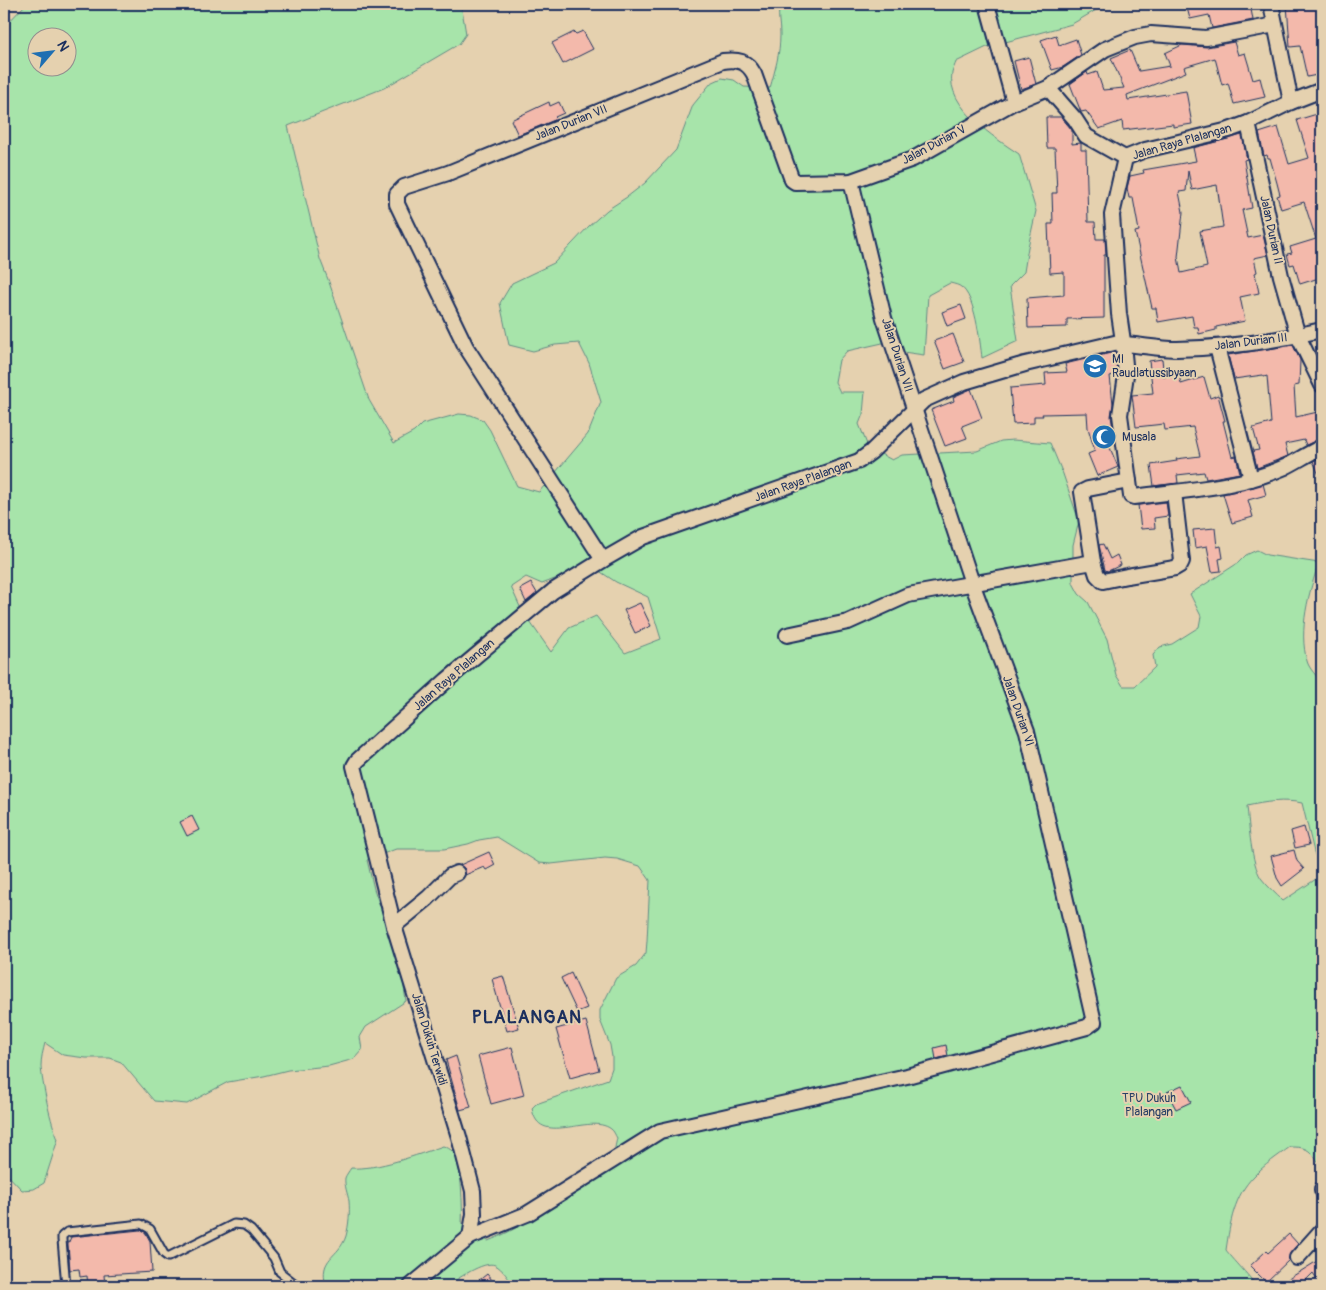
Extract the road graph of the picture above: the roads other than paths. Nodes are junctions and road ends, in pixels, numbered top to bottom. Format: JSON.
{"nodes":[{"id":1,"x":987,"y":4,"type":"edge"},
{"id":2,"x":1270,"y":4,"type":"edge"},
{"id":3,"x":1275,"y":25,"type":"junction"},
{"id":4,"x":1048,"y":88,"type":"junction"},
{"id":5,"x":1322,"y":90,"type":"edge"},
{"id":6,"x":1014,"y":102,"type":"junction"},
{"id":7,"x":1290,"y":102,"type":"junction"},
{"id":8,"x":1248,"y":123,"type":"junction"},
{"id":9,"x":1125,"y":158,"type":"junction"},
{"id":10,"x":851,"y":181,"type":"junction"},
{"id":11,"x":1322,"y":330,"type":"edge"},
{"id":12,"x":1298,"y":336,"type":"junction"},
{"id":13,"x":1123,"y":342,"type":"junction"},
{"id":14,"x":1217,"y":347,"type":"junction"},
{"id":15,"x":1322,"y":385,"type":"edge"},
{"id":16,"x":914,"y":408,"type":"junction"},
{"id":17,"x":1322,"y":447,"type":"edge"},
{"id":18,"x":1245,"y":480,"type":"junction"},
{"id":19,"x":1128,"y":481,"type":"junction"},
{"id":20,"x":1174,"y":492,"type":"junction"},
{"id":21,"x":603,"y":560,"type":"junction"},
{"id":22,"x":1093,"y":562,"type":"junction"},
{"id":23,"x":972,"y":583,"type":"junction"},
{"id":24,"x":787,"y":635,"type":"dead end"},
{"id":25,"x":354,"y":766,"type":"joint"},
{"id":26,"x":457,"y":873,"type":"dead end"},
{"id":27,"x":394,"y":926,"type":"junction"},
{"id":28,"x":1322,"y":1230,"type":"edge"},
{"id":29,"x":470,"y":1237,"type":"junction"},
{"id":30,"x":1297,"y":1258,"type":"dead end"},
{"id":31,"x":66,"y":1286,"type":"edge"},
{"id":32,"x":298,"y":1286,"type":"edge"},
{"id":33,"x":411,"y":1286,"type":"edge"}],
"edges":[{"from":1,"to":6,"type":"street"},
{"from":2,"to":3,"type":"street"},
{"from":3,"to":4,"type":"street","name":"Jalan Durian V"},
{"from":3,"to":7,"type":"street"},
{"from":4,"to":6,"type":"street","name":"Jalan Durian V"},
{"from":4,"to":9,"type":"street"},
{"from":5,"to":7,"type":"street","name":"Jalan Raya Plalangan"},
{"from":6,"to":10,"type":"street","name":"Jalan Durian V"},
{"from":7,"to":8,"type":"street","name":"Jalan Raya Plalangan"},
{"from":8,"to":9,"type":"street","name":"Jalan Raya Plalangan"},
{"from":8,"to":12,"type":"street","name":"Jalan Durian II"},
{"from":9,"to":13,"type":"street","name":"Jalan Raya Plalangan"},
{"from":10,"to":16,"type":"street","name":"Jalan Durian VII"},
{"from":10,"to":21,"type":"street","name":"Jalan Durian VII"},
{"from":11,"to":12,"type":"street","name":"Jalan Durian III"},
{"from":12,"to":14,"type":"street","name":"Jalan Durian III"},
{"from":12,"to":15,"type":"street","name":"Jalan Durian II"},
{"from":13,"to":14,"type":"street","name":"Jalan Durian III"},
{"from":13,"to":16,"type":"street","name":"Jalan Raya Plalangan"},
{"from":13,"to":19,"type":"street"},
{"from":14,"to":18,"type":"street"},
{"from":16,"to":21,"type":"street","name":"Jalan Raya Plalangan"},
{"from":16,"to":23,"type":"street","name":"Jalan Durian VI"},
{"from":17,"to":18,"type":"street"},
{"from":18,"to":20,"type":"street"},
{"from":19,"to":20,"type":"street"},
{"from":19,"to":22,"type":"street"},
{"from":20,"to":22,"type":"street"},
{"from":21,"to":25,"type":"street","name":"Jalan Raya Plalangan"},
{"from":22,"to":23,"type":"street"},
{"from":23,"to":24,"type":"street"},
{"from":23,"to":29,"type":"street","name":"Jalan Durian VI"},
{"from":25,"to":27,"type":"street","name":"Jalan Dukuh Terwidi"},
{"from":26,"to":27,"type":"street"},
{"from":27,"to":29,"type":"street","name":"Jalan Dukuh Terwidi"},
{"from":28,"to":30,"type":"street"},
{"from":29,"to":33,"type":"street"},
{"from":31,"to":32,"type":"lane"}]}
